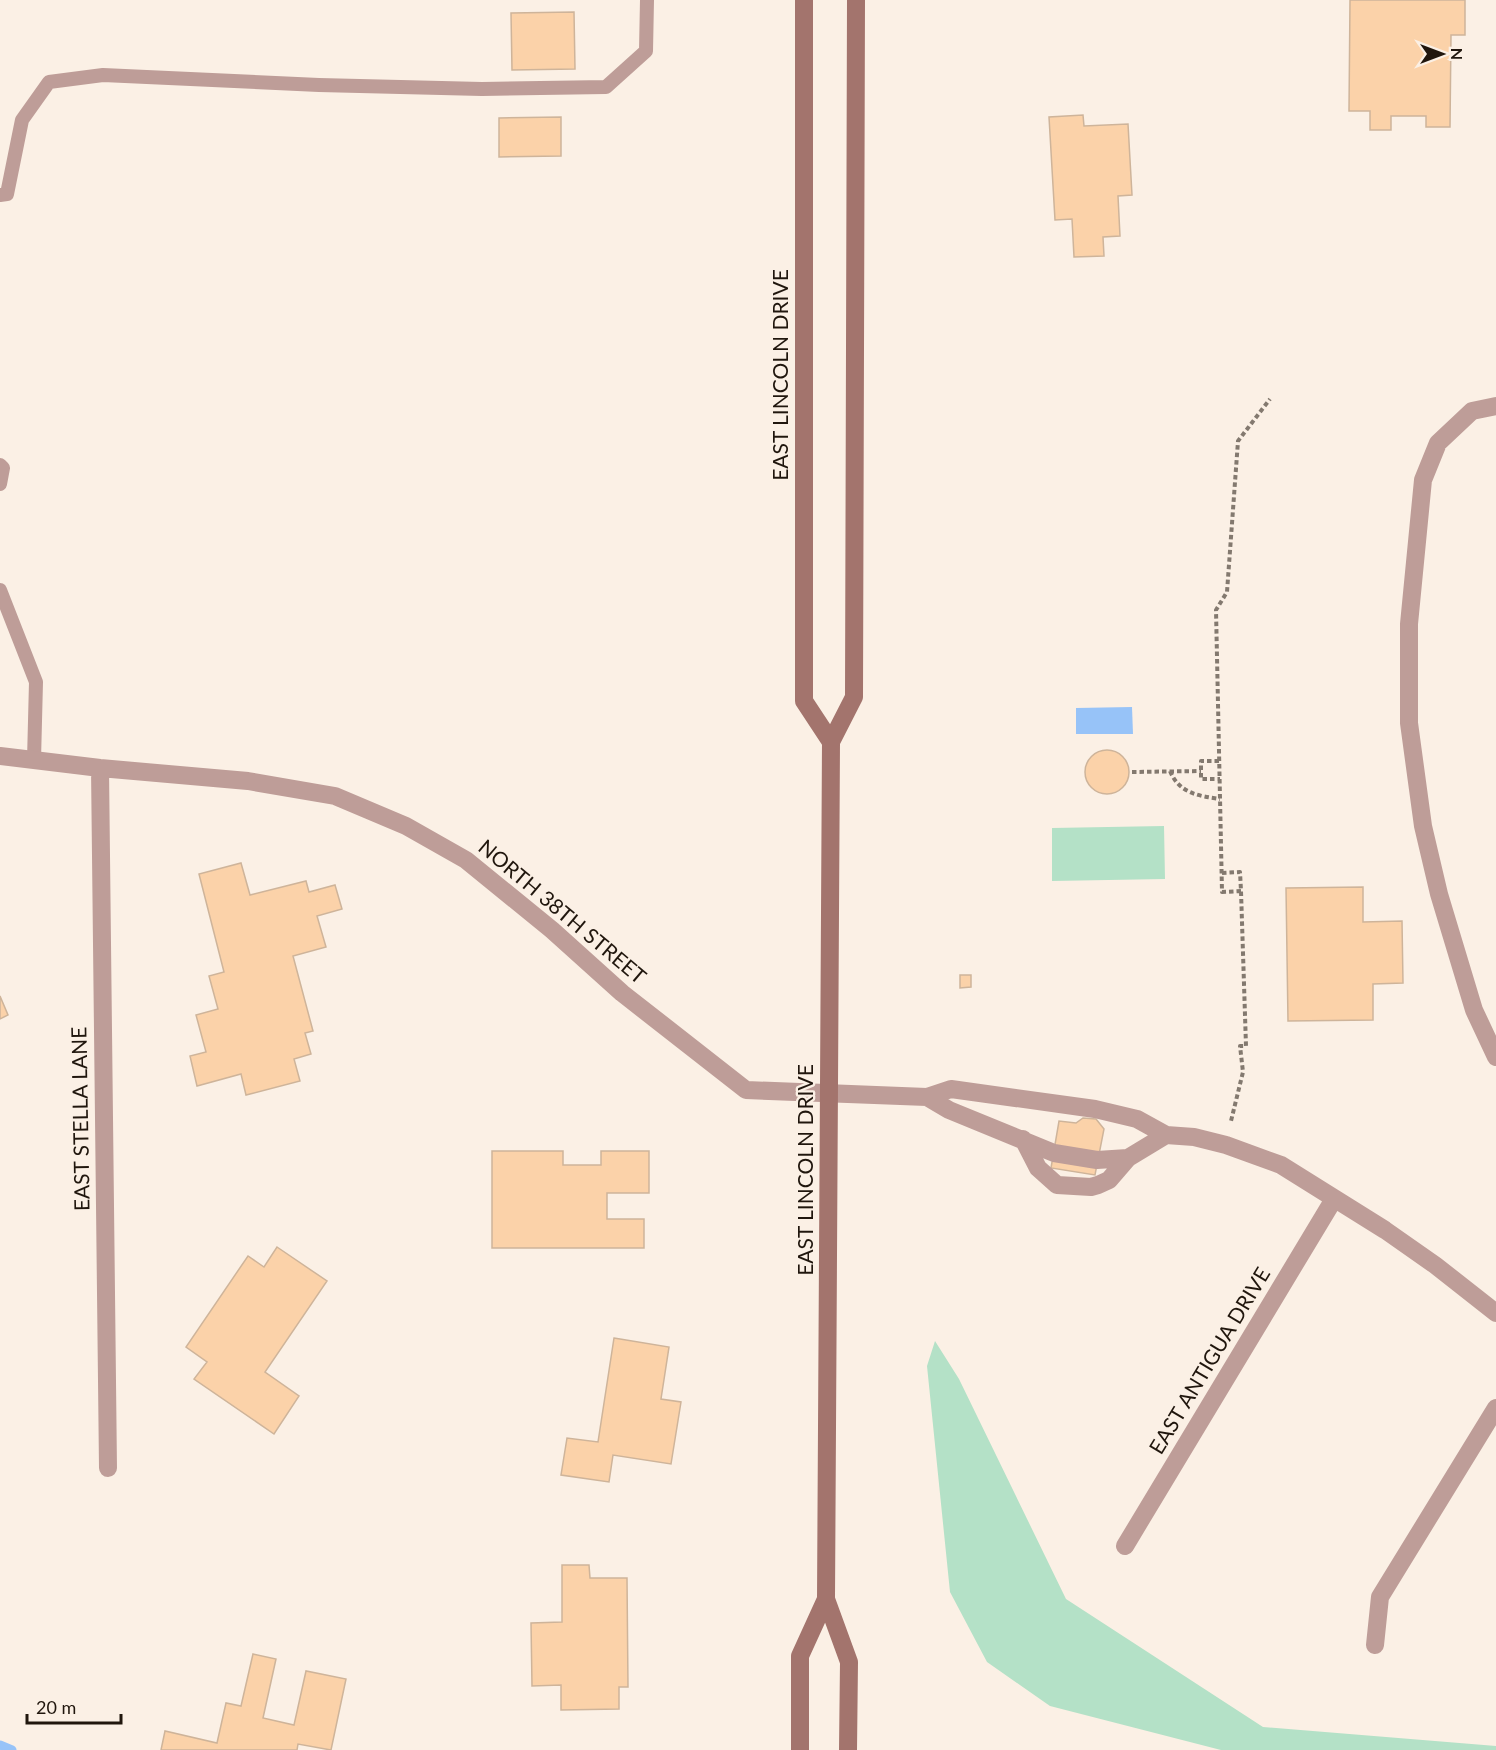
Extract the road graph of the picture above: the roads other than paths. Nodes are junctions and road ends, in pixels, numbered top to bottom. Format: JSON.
{"nodes":[{"id":1,"x":647,"y":0,"type":"edge"},
{"id":2,"x":804,"y":0,"type":"edge"},
{"id":3,"x":856,"y":0,"type":"edge"},
{"id":4,"x":0,"y":195,"type":"edge"},
{"id":5,"x":1496,"y":406,"type":"edge"},
{"id":6,"x":0,"y":465,"type":"edge"},
{"id":7,"x":0,"y":484,"type":"edge"},
{"id":8,"x":0,"y":590,"type":"edge"},
{"id":9,"x":831,"y":742,"type":"junction"},
{"id":10,"x":0,"y":756,"type":"edge"},
{"id":11,"x":34,"y":760,"type":"junction"},
{"id":12,"x":100,"y":768,"type":"junction"},
{"id":13,"x":1496,"y":1057,"type":"edge"},
{"id":14,"x":829,"y":1093,"type":"junction"},
{"id":15,"x":918,"y":1097,"type":"junction"},
{"id":16,"x":1166,"y":1135,"type":"junction"},
{"id":17,"x":1023,"y":1139,"type":"junction"},
{"id":18,"x":1128,"y":1158,"type":"junction"},
{"id":19,"x":1334,"y":1199,"type":"junction"},
{"id":20,"x":1496,"y":1313,"type":"edge"},
{"id":21,"x":1496,"y":1408,"type":"edge"},
{"id":22,"x":108,"y":1468,"type":"dead end"},
{"id":23,"x":1125,"y":1546,"type":"dead end"},
{"id":24,"x":826,"y":1599,"type":"junction"},
{"id":25,"x":1375,"y":1645,"type":"dead end"},
{"id":26,"x":800,"y":1750,"type":"edge"},
{"id":27,"x":848,"y":1750,"type":"edge"}],
"edges":[{"from":1,"to":4,"type":"lane"},
{"from":2,"to":9,"type":"main road","name":"EAST LINCOLN DRIVE"},
{"from":3,"to":9,"type":"main road","name":"EAST LINCOLN DRIVE"},
{"from":5,"to":13,"type":"street"},
{"from":6,"to":7,"type":"lane"},
{"from":8,"to":11,"type":"lane"},
{"from":9,"to":14,"type":"main road","name":"EAST LINCOLN DRIVE"},
{"from":10,"to":11,"type":"street","name":"NORTH 38TH STREET"},
{"from":11,"to":12,"type":"street","name":"NORTH 38TH STREET"},
{"from":12,"to":14,"type":"street","name":"NORTH 38TH STREET"},
{"from":12,"to":22,"type":"street","name":"EAST STELLA LANE"},
{"from":14,"to":15,"type":"street"},
{"from":14,"to":24,"type":"main road","name":"EAST LINCOLN DRIVE"},
{"from":15,"to":16,"type":"street"},
{"from":15,"to":17,"type":"street"},
{"from":16,"to":18,"type":"street"},
{"from":16,"to":19,"type":"street"},
{"from":17,"to":18,"type":"street"},
{"from":17,"to":18,"type":"street"},
{"from":19,"to":20,"type":"street"},
{"from":19,"to":23,"type":"street","name":"EAST ANTIGUA DRIVE"},
{"from":21,"to":25,"type":"street"},
{"from":24,"to":26,"type":"main road","name":"EAST LINCOLN DRIVE"},
{"from":24,"to":27,"type":"main road","name":"EAST LINCOLN DRIVE"}]}
